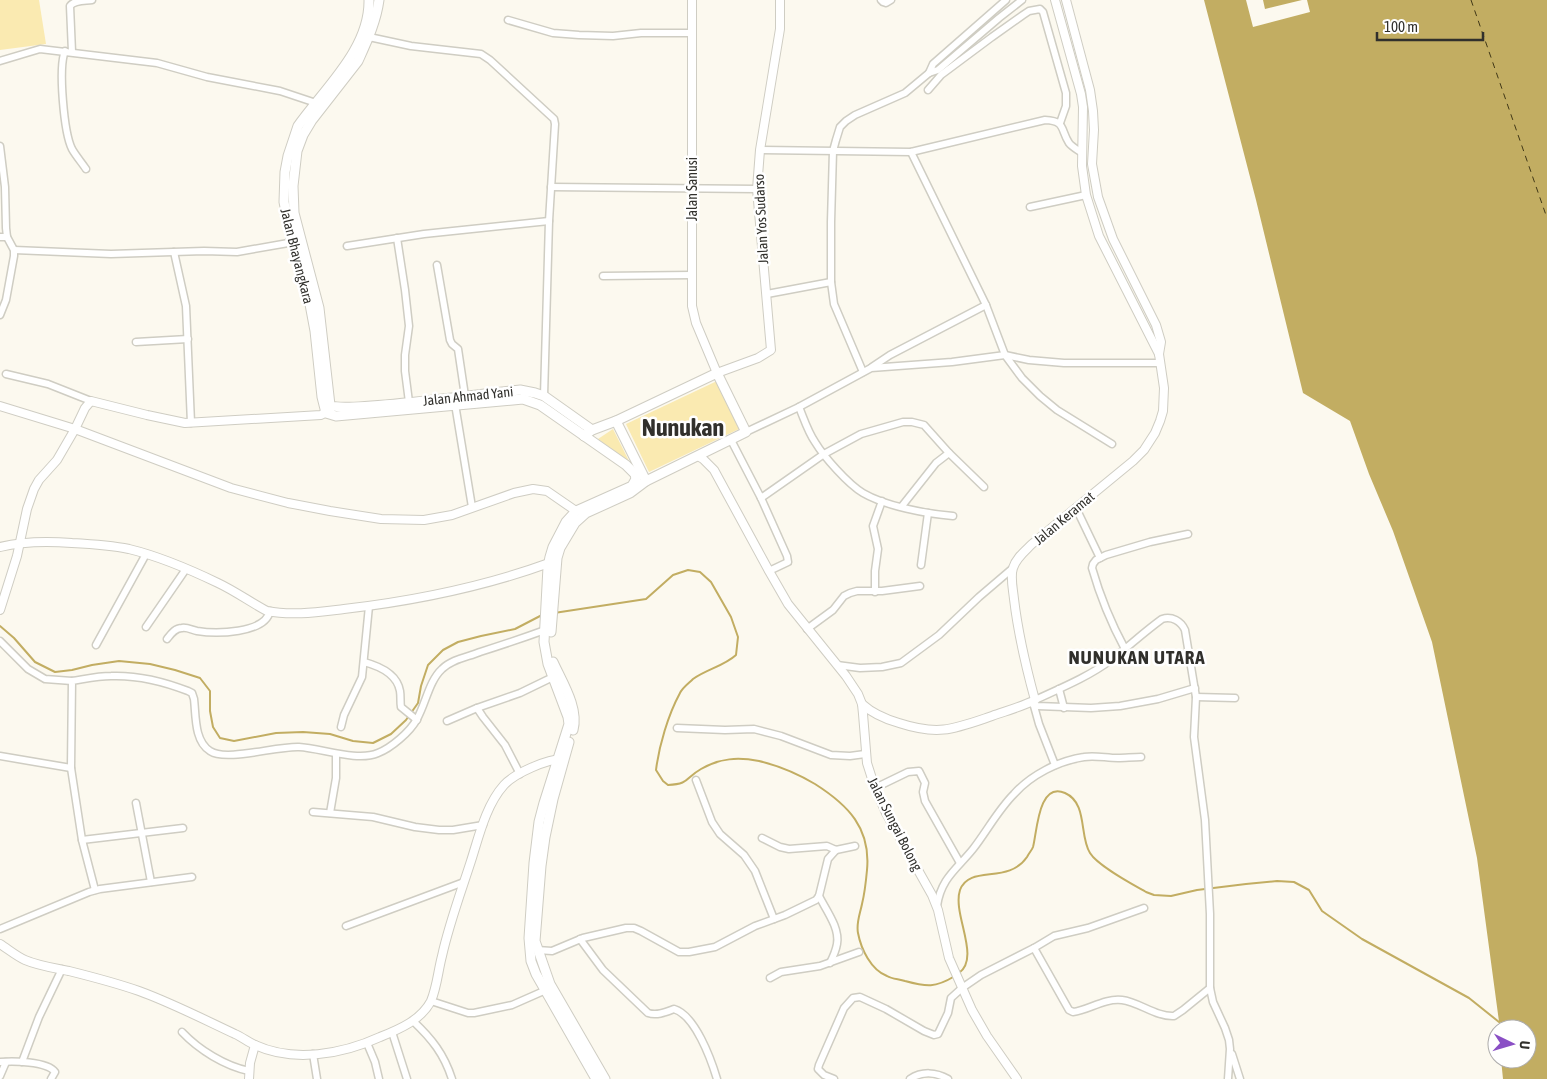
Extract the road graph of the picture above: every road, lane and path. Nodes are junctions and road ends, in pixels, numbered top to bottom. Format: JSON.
{"nodes":[{"id":1,"x":92,"y":0,"type":"edge"},
{"id":2,"x":379,"y":0,"type":"edge"},
{"id":3,"x":692,"y":0,"type":"edge"},
{"id":4,"x":780,"y":0,"type":"edge"},
{"id":5,"x":881,"y":0,"type":"edge"},
{"id":6,"x":891,"y":0,"type":"edge"},
{"id":7,"x":1006,"y":0,"type":"edge"},
{"id":8,"x":1022,"y":0,"type":"edge"},
{"id":9,"x":1055,"y":0,"type":"edge"},
{"id":10,"x":1066,"y":0,"type":"edge"},
{"id":11,"x":370,"y":1,"type":"edge"},
{"id":12,"x":508,"y":20,"type":"dead end"},
{"id":13,"x":692,"y":33,"type":"junction"},
{"id":14,"x":369,"y":38,"type":"junction"},
{"id":15,"x":69,"y":52,"type":"junction"},
{"id":16,"x":0,"y":61,"type":"edge"},
{"id":17,"x":929,"y":74,"type":"junction"},
{"id":18,"x":928,"y":90,"type":"dead end"},
{"id":19,"x":316,"y":103,"type":"junction"},
{"id":20,"x":1060,"y":123,"type":"junction"},
{"id":21,"x":0,"y":146,"type":"edge"},
{"id":22,"x":760,"y":150,"type":"junction"},
{"id":23,"x":833,"y":151,"type":"junction"},
{"id":24,"x":911,"y":152,"type":"junction"},
{"id":25,"x":1082,"y":153,"type":"junction"},
{"id":26,"x":1092,"y":164,"type":"junction"},
{"id":27,"x":1082,"y":166,"type":"junction"},
{"id":28,"x":86,"y":169,"type":"dead end"},
{"id":29,"x":551,"y":187,"type":"junction"},
{"id":30,"x":692,"y":187,"type":"junction"},
{"id":31,"x":757,"y":189,"type":"junction"},
{"id":32,"x":1086,"y":194,"type":"junction"},
{"id":33,"x":1030,"y":208,"type":"dead end"},
{"id":34,"x":550,"y":221,"type":"junction"},
{"id":35,"x":0,"y":237,"type":"edge"},
{"id":36,"x":8,"y":238,"type":"junction"},
{"id":37,"x":397,"y":238,"type":"junction"},
{"id":38,"x":296,"y":242,"type":"junction"},
{"id":39,"x":347,"y":246,"type":"dead end"},
{"id":40,"x":14,"y":250,"type":"junction"},
{"id":41,"x":174,"y":252,"type":"junction"},
{"id":42,"x":1122,"y":257,"type":"junction"},
{"id":43,"x":1112,"y":262,"type":"junction"},
{"id":44,"x":437,"y":264,"type":"dead end"},
{"id":45,"x":692,"y":275,"type":"junction"},
{"id":46,"x":603,"y":276,"type":"dead end"},
{"id":47,"x":831,"y":282,"type":"junction"},
{"id":48,"x":767,"y":294,"type":"junction"},
{"id":49,"x":986,"y":305,"type":"junction"},
{"id":50,"x":0,"y":315,"type":"edge"},
{"id":51,"x":188,"y":339,"type":"junction"},
{"id":52,"x":136,"y":342,"type":"dead end"},
{"id":53,"x":1005,"y":354,"type":"junction"},
{"id":54,"x":1159,"y":354,"type":"junction"},
{"id":55,"x":1160,"y":363,"type":"junction"},
{"id":56,"x":871,"y":368,"type":"junction"},
{"id":57,"x":863,"y":372,"type":"junction"},
{"id":58,"x":717,"y":373,"type":"junction"},
{"id":59,"x":6,"y":374,"type":"dead end"},
{"id":60,"x":465,"y":396,"type":"junction"},
{"id":61,"x":544,"y":396,"type":"junction"},
{"id":62,"x":91,"y":401,"type":"junction"},
{"id":63,"x":409,"y":402,"type":"junction"},
{"id":64,"x":455,"y":404,"type":"junction"},
{"id":65,"x":0,"y":406,"type":"edge"},
{"id":66,"x":799,"y":407,"type":"junction"},
{"id":67,"x":386,"y":408,"type":"junction"},
{"id":68,"x":329,"y":410,"type":"junction"},
{"id":69,"x":616,"y":421,"type":"junction"},
{"id":70,"x":191,"y":423,"type":"junction"},
{"id":71,"x":75,"y":429,"type":"junction"},
{"id":72,"x":592,"y":430,"type":"junction"},
{"id":73,"x":746,"y":432,"type":"junction"},
{"id":74,"x":584,"y":436,"type":"junction"},
{"id":75,"x":731,"y":440,"type":"junction"},
{"id":76,"x":1112,"y":444,"type":"dead end"},
{"id":77,"x":709,"y":450,"type":"junction"},
{"id":78,"x":949,"y":453,"type":"junction"},
{"id":79,"x":824,"y":454,"type":"junction"},
{"id":80,"x":698,"y":456,"type":"junction"},
{"id":81,"x":714,"y":470,"type":"junction"},
{"id":82,"x":646,"y":481,"type":"junction"},
{"id":83,"x":984,"y":487,"type":"dead end"},
{"id":84,"x":761,"y":498,"type":"junction"},
{"id":85,"x":882,"y":501,"type":"junction"},
{"id":86,"x":902,"y":506,"type":"junction"},
{"id":87,"x":472,"y":507,"type":"junction"},
{"id":88,"x":1076,"y":508,"type":"junction"},
{"id":89,"x":576,"y":511,"type":"junction"},
{"id":90,"x":928,"y":513,"type":"junction"},
{"id":91,"x":953,"y":516,"type":"dead end"},
{"id":92,"x":1188,"y":534,"type":"dead end"},
{"id":93,"x":21,"y":542,"type":"junction"},
{"id":94,"x":0,"y":547,"type":"edge"},
{"id":95,"x":146,"y":554,"type":"junction"},
{"id":96,"x":1100,"y":558,"type":"junction"},
{"id":97,"x":552,"y":564,"type":"junction"},
{"id":98,"x":921,"y":564,"type":"dead end"},
{"id":99,"x":1013,"y":568,"type":"junction"},
{"id":100,"x":186,"y":569,"type":"junction"},
{"id":101,"x":769,"y":571,"type":"junction"},
{"id":102,"x":920,"y":586,"type":"dead end"},
{"id":103,"x":875,"y":592,"type":"junction"},
{"id":104,"x":369,"y":606,"type":"junction"},
{"id":105,"x":0,"y":609,"type":"edge"},
{"id":106,"x":270,"y":611,"type":"junction"},
{"id":107,"x":547,"y":626,"type":"junction"},
{"id":108,"x":146,"y":627,"type":"dead end"},
{"id":109,"x":807,"y":629,"type":"junction"},
{"id":110,"x":167,"y":639,"type":"dead end"},
{"id":111,"x":0,"y":641,"type":"edge"},
{"id":112,"x":96,"y":645,"type":"dead end"},
{"id":113,"x":1125,"y":649,"type":"junction"},
{"id":114,"x":364,"y":662,"type":"junction"},
{"id":115,"x":837,"y":665,"type":"junction"},
{"id":116,"x":553,"y":677,"type":"junction"},
{"id":117,"x":72,"y":681,"type":"junction"},
{"id":118,"x":1195,"y":688,"type":"junction"},
{"id":119,"x":1059,"y":689,"type":"junction"},
{"id":120,"x":1196,"y":697,"type":"junction"},
{"id":121,"x":1235,"y":698,"type":"dead end"},
{"id":122,"x":1033,"y":703,"type":"junction"},
{"id":123,"x":862,"y":704,"type":"junction"},
{"id":124,"x":477,"y":708,"type":"junction"},
{"id":125,"x":1064,"y":708,"type":"junction"},
{"id":126,"x":416,"y":720,"type":"junction"},
{"id":127,"x":447,"y":721,"type":"dead end"},
{"id":128,"x":341,"y":727,"type":"dead end"},
{"id":129,"x":677,"y":728,"type":"dead end"},
{"id":130,"x":336,"y":754,"type":"junction"},
{"id":131,"x":865,"y":754,"type":"junction"},
{"id":132,"x":0,"y":756,"type":"edge"},
{"id":133,"x":1141,"y":757,"type":"dead end"},
{"id":134,"x":561,"y":759,"type":"junction"},
{"id":135,"x":1055,"y":765,"type":"junction"},
{"id":136,"x":71,"y":768,"type":"junction"},
{"id":137,"x":520,"y":774,"type":"junction"},
{"id":138,"x":696,"y":780,"type":"dead end"},
{"id":139,"x":875,"y":788,"type":"junction"},
{"id":140,"x":136,"y":803,"type":"dead end"},
{"id":141,"x":313,"y":812,"type":"dead end"},
{"id":142,"x":330,"y":813,"type":"junction"},
{"id":143,"x":483,"y":825,"type":"junction"},
{"id":144,"x":183,"y":828,"type":"dead end"},
{"id":145,"x":142,"y":833,"type":"junction"},
{"id":146,"x":762,"y":838,"type":"dead end"},
{"id":147,"x":82,"y":840,"type":"junction"},
{"id":148,"x":855,"y":846,"type":"dead end"},
{"id":149,"x":836,"y":850,"type":"junction"},
{"id":150,"x":960,"y":863,"type":"junction"},
{"id":151,"x":192,"y":877,"type":"dead end"},
{"id":152,"x":151,"y":882,"type":"junction"},
{"id":153,"x":464,"y":882,"type":"junction"},
{"id":154,"x":95,"y":890,"type":"junction"},
{"id":155,"x":819,"y":896,"type":"junction"},
{"id":156,"x":937,"y":907,"type":"junction"},
{"id":157,"x":1144,"y":908,"type":"dead end"},
{"id":158,"x":774,"y":919,"type":"junction"},
{"id":159,"x":346,"y":926,"type":"dead end"},
{"id":160,"x":0,"y":929,"type":"edge"},
{"id":161,"x":580,"y":940,"type":"junction"},
{"id":162,"x":0,"y":944,"type":"edge"},
{"id":163,"x":1034,"y":948,"type":"junction"},
{"id":164,"x":537,"y":950,"type":"junction"},
{"id":165,"x":859,"y":952,"type":"dead end"},
{"id":166,"x":830,"y":963,"type":"junction"},
{"id":167,"x":62,"y":969,"type":"junction"},
{"id":168,"x":770,"y":978,"type":"dead end"},
{"id":169,"x":961,"y":984,"type":"junction"},
{"id":170,"x":1210,"y":988,"type":"junction"},
{"id":171,"x":546,"y":990,"type":"junction"},
{"id":172,"x":431,"y":1001,"type":"junction"},
{"id":173,"x":414,"y":1020,"type":"junction"},
{"id":174,"x":182,"y":1032,"type":"dead end"},
{"id":175,"x":392,"y":1032,"type":"junction"},
{"id":176,"x":367,"y":1043,"type":"junction"},
{"id":177,"x":255,"y":1045,"type":"junction"},
{"id":178,"x":1230,"y":1049,"type":"junction"},
{"id":179,"x":313,"y":1054,"type":"junction"},
{"id":180,"x":3,"y":1062,"type":"edge"},
{"id":181,"x":22,"y":1062,"type":"junction"},
{"id":182,"x":249,"y":1075,"type":"edge"},
{"id":183,"x":0,"y":1076,"type":"edge"},
{"id":184,"x":601,"y":1077,"type":"edge"},
{"id":185,"x":52,"y":1079,"type":"edge"},
{"id":186,"x":317,"y":1079,"type":"edge"},
{"id":187,"x":379,"y":1079,"type":"edge"},
{"id":188,"x":407,"y":1079,"type":"edge"},
{"id":189,"x":452,"y":1079,"type":"edge"},
{"id":190,"x":717,"y":1079,"type":"edge"},
{"id":191,"x":834,"y":1079,"type":"edge"},
{"id":192,"x":910,"y":1079,"type":"edge"},
{"id":193,"x":948,"y":1079,"type":"edge"},
{"id":194,"x":1017,"y":1079,"type":"edge"},
{"id":195,"x":1228,"y":1079,"type":"edge"},
{"id":196,"x":1240,"y":1079,"type":"edge"}],
"edges":[{"from":1,"to":15,"type":"street"},
{"from":2,"to":11,"type":"street"},
{"from":2,"to":14,"type":"main road","name":"Jalan Bhayangkara"},
{"from":3,"to":13,"type":"street","name":"Jalan Sanusi"},
{"from":4,"to":22,"type":"street","name":"Jalan Yos Sudarso"},
{"from":5,"to":6,"type":"street"},
{"from":7,"to":17,"type":"street"},
{"from":8,"to":17,"type":"street"},
{"from":9,"to":25,"type":"street"},
{"from":10,"to":26,"type":"street","name":"Jalan Keramat"},
{"from":11,"to":19,"type":"main road","name":"Jalan Bhayangkara"},
{"from":12,"to":13,"type":"street"},
{"from":13,"to":30,"type":"street","name":"Jalan Sanusi"},
{"from":14,"to":29,"type":"street"},
{"from":14,"to":38,"type":"main road","name":"Jalan Bhayangkara"},
{"from":15,"to":16,"type":"street"},
{"from":15,"to":19,"type":"street"},
{"from":15,"to":28,"type":"street"},
{"from":17,"to":23,"type":"street"},
{"from":18,"to":20,"type":"street"},
{"from":19,"to":38,"type":"main road","name":"Jalan Bhayangkara"},
{"from":20,"to":24,"type":"street"},
{"from":20,"to":25,"type":"street"},
{"from":21,"to":36,"type":"street"},
{"from":22,"to":23,"type":"street"},
{"from":22,"to":31,"type":"street","name":"Jalan Yos Sudarso"},
{"from":23,"to":24,"type":"street"},
{"from":23,"to":47,"type":"street"},
{"from":24,"to":49,"type":"street"},
{"from":25,"to":27,"type":"street"},
{"from":26,"to":27,"type":"street"},
{"from":26,"to":42,"type":"street","name":"Jalan Keramat"},
{"from":27,"to":32,"type":"street"},
{"from":29,"to":30,"type":"street"},
{"from":29,"to":34,"type":"street"},
{"from":30,"to":31,"type":"street"},
{"from":30,"to":45,"type":"street","name":"Jalan Sanusi"},
{"from":31,"to":48,"type":"street","name":"Jalan Yos Sudarso"},
{"from":32,"to":33,"type":"street"},
{"from":32,"to":43,"type":"street"},
{"from":34,"to":37,"type":"street"},
{"from":34,"to":61,"type":"street"},
{"from":35,"to":36,"type":"street"},
{"from":36,"to":40,"type":"street"},
{"from":37,"to":39,"type":"street"},
{"from":37,"to":63,"type":"street"},
{"from":38,"to":41,"type":"street"},
{"from":38,"to":68,"type":"main road","name":"Jalan Bhayangkara"},
{"from":40,"to":41,"type":"street"},
{"from":40,"to":50,"type":"street"},
{"from":41,"to":51,"type":"street"},
{"from":42,"to":43,"type":"street"},
{"from":42,"to":54,"type":"street","name":"Jalan Keramat"},
{"from":43,"to":54,"type":"street"},
{"from":44,"to":60,"type":"street"},
{"from":45,"to":46,"type":"street"},
{"from":45,"to":58,"type":"street","name":"Jalan Sanusi"},
{"from":47,"to":48,"type":"street"},
{"from":47,"to":57,"type":"street"},
{"from":48,"to":58,"type":"street","name":"Jalan Yos Sudarso"},
{"from":49,"to":53,"type":"street"},
{"from":49,"to":56,"type":"street"},
{"from":51,"to":52,"type":"street"},
{"from":51,"to":70,"type":"street"},
{"from":53,"to":55,"type":"street"},
{"from":53,"to":56,"type":"street"},
{"from":53,"to":76,"type":"street"},
{"from":54,"to":55,"type":"street","name":"Jalan Keramat"},
{"from":55,"to":88,"type":"street","name":"Jalan Keramat"},
{"from":56,"to":57,"type":"street"},
{"from":57,"to":66,"type":"street"},
{"from":58,"to":69,"type":"main road"},
{"from":58,"to":73,"type":"main road"},
{"from":59,"to":62,"type":"street"},
{"from":60,"to":61,"type":"main road","name":"Jalan Ahmad Yani"},
{"from":60,"to":63,"type":"main road","name":"Jalan Ahmad Yani"},
{"from":61,"to":72,"type":"main road","name":"Jalan Ahmad Yani"},
{"from":62,"to":70,"type":"street"},
{"from":62,"to":71,"type":"street"},
{"from":63,"to":67,"type":"main road","name":"Jalan Ahmad Yani"},
{"from":64,"to":67,"type":"main road","name":"Jalan Ahmad Yani"},
{"from":64,"to":74,"type":"main road","name":"Jalan Ahmad Yani"},
{"from":64,"to":87,"type":"street"},
{"from":65,"to":71,"type":"street"},
{"from":66,"to":73,"type":"street"},
{"from":66,"to":79,"type":"street"},
{"from":67,"to":68,"type":"main road","name":"Jalan Ahmad Yani"},
{"from":68,"to":70,"type":"street"},
{"from":69,"to":72,"type":"main road"},
{"from":69,"to":82,"type":"main road"},
{"from":71,"to":87,"type":"street"},
{"from":71,"to":93,"type":"street"},
{"from":72,"to":74,"type":"main road"},
{"from":73,"to":75,"type":"main road"},
{"from":74,"to":89,"type":"main road","name":"Jalan Ahmad Yani"},
{"from":75,"to":77,"type":"main road"},
{"from":75,"to":84,"type":"street"},
{"from":77,"to":80,"type":"main road"},
{"from":77,"to":81,"type":"street","name":"Jalan Sungai Bolong"},
{"from":78,"to":79,"type":"street"},
{"from":78,"to":83,"type":"street"},
{"from":78,"to":86,"type":"street"},
{"from":79,"to":84,"type":"street"},
{"from":79,"to":85,"type":"street"},
{"from":80,"to":81,"type":"street","name":"Jalan Sungai Bolong"},
{"from":80,"to":82,"type":"main road"},
{"from":81,"to":101,"type":"street","name":"Jalan Sungai Bolong"},
{"from":82,"to":97,"type":"main road"},
{"from":84,"to":101,"type":"street"},
{"from":85,"to":86,"type":"street"},
{"from":85,"to":103,"type":"street"},
{"from":86,"to":90,"type":"street"},
{"from":87,"to":89,"type":"street"},
{"from":88,"to":96,"type":"street"},
{"from":88,"to":99,"type":"street","name":"Jalan Keramat"},
{"from":89,"to":97,"type":"main road"},
{"from":90,"to":91,"type":"street"},
{"from":90,"to":98,"type":"street"},
{"from":92,"to":96,"type":"street"},
{"from":93,"to":94,"type":"street"},
{"from":93,"to":95,"type":"street"},
{"from":93,"to":105,"type":"street"},
{"from":95,"to":100,"type":"street"},
{"from":95,"to":112,"type":"street"},
{"from":96,"to":113,"type":"street"},
{"from":97,"to":104,"type":"street"},
{"from":97,"to":107,"type":"main road"},
{"from":99,"to":115,"type":"street"},
{"from":99,"to":122,"type":"street"},
{"from":100,"to":106,"type":"street"},
{"from":100,"to":108,"type":"street"},
{"from":101,"to":109,"type":"street","name":"Jalan Sungai Bolong"},
{"from":102,"to":103,"type":"street"},
{"from":103,"to":109,"type":"street"},
{"from":104,"to":106,"type":"street"},
{"from":104,"to":114,"type":"street"},
{"from":106,"to":110,"type":"street"},
{"from":107,"to":116,"type":"main road"},
{"from":107,"to":126,"type":"street"},
{"from":107,"to":134,"type":"main road"},
{"from":109,"to":115,"type":"street","name":"Jalan Sungai Bolong"},
{"from":111,"to":117,"type":"street"},
{"from":113,"to":118,"type":"street"},
{"from":113,"to":119,"type":"street"},
{"from":114,"to":126,"type":"street"},
{"from":114,"to":128,"type":"street"},
{"from":115,"to":123,"type":"street","name":"Jalan Sungai Bolong"},
{"from":116,"to":124,"type":"street"},
{"from":116,"to":134,"type":"main road"},
{"from":117,"to":130,"type":"street"},
{"from":117,"to":136,"type":"street"},
{"from":118,"to":120,"type":"street"},
{"from":118,"to":125,"type":"street"},
{"from":119,"to":122,"type":"street"},
{"from":119,"to":125,"type":"street"},
{"from":120,"to":121,"type":"street"},
{"from":120,"to":170,"type":"street"},
{"from":122,"to":123,"type":"street"},
{"from":122,"to":125,"type":"street"},
{"from":122,"to":135,"type":"street"},
{"from":123,"to":131,"type":"street","name":"Jalan Sungai Bolong"},
{"from":124,"to":127,"type":"street"},
{"from":124,"to":137,"type":"street"},
{"from":126,"to":130,"type":"street"},
{"from":129,"to":131,"type":"street"},
{"from":130,"to":142,"type":"street"},
{"from":131,"to":139,"type":"street","name":"Jalan Sungai Bolong"},
{"from":132,"to":136,"type":"street"},
{"from":133,"to":135,"type":"street"},
{"from":134,"to":137,"type":"street"},
{"from":134,"to":164,"type":"main road"},
{"from":134,"to":171,"type":"main road"},
{"from":135,"to":150,"type":"street"},
{"from":136,"to":147,"type":"street"},
{"from":137,"to":143,"type":"street"},
{"from":138,"to":158,"type":"street"},
{"from":139,"to":150,"type":"street"},
{"from":139,"to":156,"type":"street","name":"Jalan Sungai Bolong"},
{"from":140,"to":145,"type":"street"},
{"from":141,"to":142,"type":"street"},
{"from":142,"to":143,"type":"street"},
{"from":143,"to":153,"type":"street"},
{"from":144,"to":145,"type":"street"},
{"from":145,"to":147,"type":"street"},
{"from":145,"to":152,"type":"street"},
{"from":146,"to":149,"type":"street"},
{"from":147,"to":154,"type":"street"},
{"from":148,"to":149,"type":"street"},
{"from":149,"to":155,"type":"street"},
{"from":150,"to":156,"type":"street"},
{"from":151,"to":152,"type":"street"},
{"from":152,"to":154,"type":"street"},
{"from":153,"to":159,"type":"street"},
{"from":153,"to":172,"type":"street"},
{"from":154,"to":160,"type":"street"},
{"from":155,"to":158,"type":"street"},
{"from":155,"to":166,"type":"street"},
{"from":156,"to":169,"type":"street","name":"Jalan Sungai Bolong"},
{"from":157,"to":163,"type":"street"},
{"from":158,"to":161,"type":"street"},
{"from":161,"to":164,"type":"street"},
{"from":161,"to":190,"type":"street"},
{"from":162,"to":167,"type":"street"},
{"from":163,"to":169,"type":"street"},
{"from":163,"to":170,"type":"street"},
{"from":164,"to":184,"type":"main road"},
{"from":165,"to":166,"type":"street"},
{"from":166,"to":168,"type":"street"},
{"from":167,"to":177,"type":"street"},
{"from":167,"to":181,"type":"street"},
{"from":169,"to":191,"type":"street"},
{"from":169,"to":194,"type":"street","name":"Jalan Sungai Bolong"},
{"from":170,"to":178,"type":"street"},
{"from":171,"to":172,"type":"street"},
{"from":171,"to":184,"type":"main road"},
{"from":172,"to":173,"type":"street"},
{"from":173,"to":175,"type":"street"},
{"from":173,"to":189,"type":"street"},
{"from":174,"to":182,"type":"street"},
{"from":175,"to":176,"type":"street"},
{"from":175,"to":188,"type":"street"},
{"from":176,"to":179,"type":"street"},
{"from":176,"to":187,"type":"street"},
{"from":177,"to":179,"type":"street"},
{"from":177,"to":182,"type":"street"},
{"from":178,"to":195,"type":"street"},
{"from":178,"to":196,"type":"street"},
{"from":179,"to":186,"type":"street"},
{"from":180,"to":181,"type":"street"},
{"from":180,"to":183,"type":"street"},
{"from":181,"to":185,"type":"street"},
{"from":192,"to":193,"type":"street"}]}
